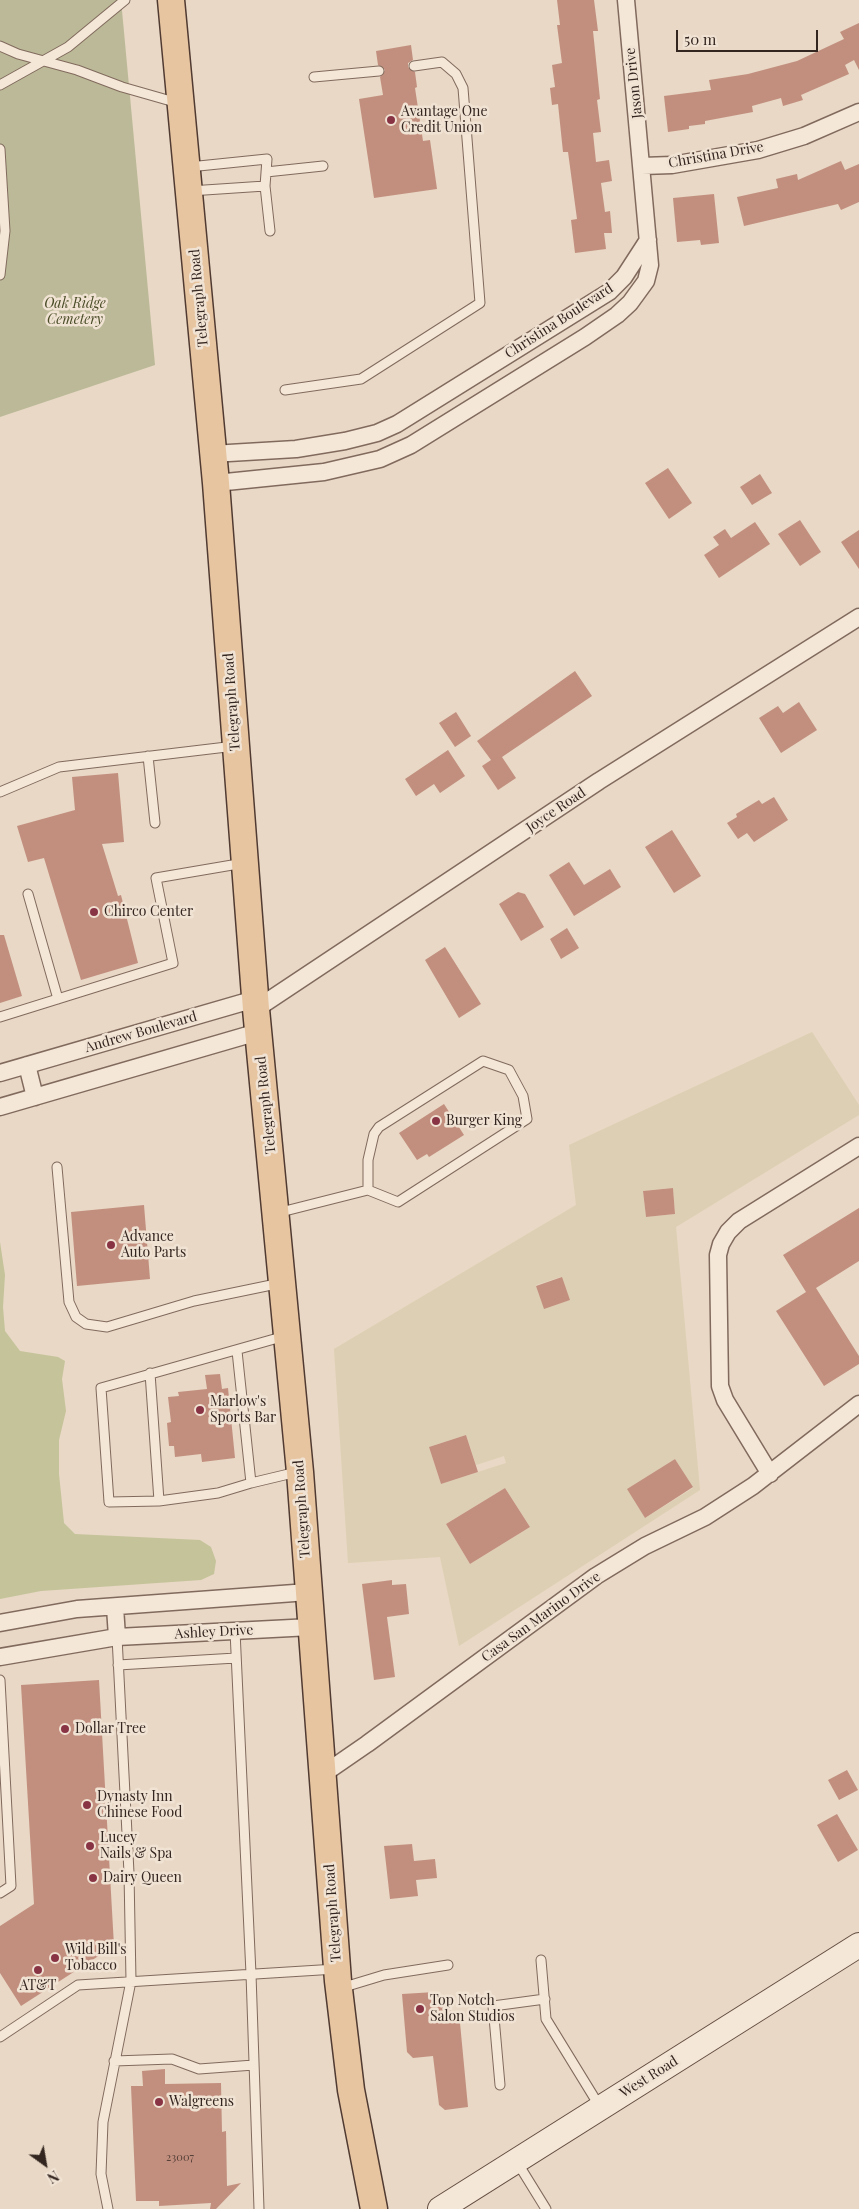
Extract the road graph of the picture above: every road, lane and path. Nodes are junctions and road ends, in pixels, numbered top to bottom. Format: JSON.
{"nodes":[{"id":1,"x":125,"y":0,"type":"edge"},
{"id":2,"x":171,"y":0,"type":"edge"},
{"id":3,"x":626,"y":0,"type":"edge"},
{"id":4,"x":0,"y":46,"type":"edge"},
{"id":5,"x":44,"y":60,"type":"junction"},
{"id":6,"x":414,"y":66,"type":"dead end"},
{"id":7,"x":379,"y":71,"type":"dead end"},
{"id":8,"x":314,"y":77,"type":"dead end"},
{"id":9,"x":0,"y":85,"type":"edge"},
{"id":10,"x":181,"y":104,"type":"junction"},
{"id":11,"x":859,"y":112,"type":"edge"},
{"id":12,"x":0,"y":149,"type":"edge"},
{"id":13,"x":323,"y":166,"type":"dead end"},
{"id":14,"x":642,"y":166,"type":"junction"},
{"id":15,"x":266,"y":172,"type":"junction"},
{"id":16,"x":188,"y":179,"type":"junction"},
{"id":17,"x":265,"y":186,"type":"junction"},
{"id":18,"x":270,"y":231,"type":"dead end"},
{"id":19,"x":648,"y":240,"type":"junction"},
{"id":20,"x":0,"y":275,"type":"edge"},
{"id":21,"x":517,"y":350,"type":"junction"},
{"id":22,"x":530,"y":370,"type":"junction"},
{"id":23,"x":285,"y":390,"type":"dead end"},
{"id":24,"x":345,"y":441,"type":"junction"},
{"id":25,"x":212,"y":454,"type":"junction"},
{"id":26,"x":351,"y":467,"type":"junction"},
{"id":27,"x":216,"y":483,"type":"junction"},
{"id":28,"x":859,"y":617,"type":"edge"},
{"id":29,"x":235,"y":746,"type":"junction"},
{"id":30,"x":148,"y":756,"type":"junction"},
{"id":31,"x":0,"y":792,"type":"edge"},
{"id":32,"x":155,"y":823,"type":"dead end"},
{"id":33,"x":244,"y":863,"type":"junction"},
{"id":34,"x":28,"y":894,"type":"dead end"},
{"id":35,"x":58,"y":999,"type":"junction"},
{"id":36,"x":257,"y":1013,"type":"junction"},
{"id":37,"x":0,"y":1017,"type":"edge"},
{"id":38,"x":27,"y":1065,"type":"junction"},
{"id":39,"x":0,"y":1073,"type":"edge"},
{"id":40,"x":35,"y":1096,"type":"junction"},
{"id":41,"x":0,"y":1107,"type":"edge"},
{"id":42,"x":859,"y":1146,"type":"edge"},
{"id":43,"x":57,"y":1168,"type":"dead end"},
{"id":44,"x":368,"y":1190,"type":"junction"},
{"id":45,"x":277,"y":1213,"type":"junction"},
{"id":46,"x":283,"y":1282,"type":"junction"},
{"id":47,"x":288,"y":1335,"type":"junction"},
{"id":48,"x":238,"y":1350,"type":"junction"},
{"id":49,"x":150,"y":1373,"type":"junction"},
{"id":50,"x":858,"y":1409,"type":"edge"},
{"id":51,"x":300,"y":1472,"type":"junction"},
{"id":52,"x":770,"y":1474,"type":"junction"},
{"id":53,"x":251,"y":1482,"type":"junction"},
{"id":54,"x":159,"y":1501,"type":"junction"},
{"id":55,"x":308,"y":1592,"type":"junction"},
{"id":56,"x":115,"y":1607,"type":"junction"},
{"id":57,"x":0,"y":1623,"type":"edge"},
{"id":58,"x":311,"y":1627,"type":"junction"},
{"id":59,"x":235,"y":1631,"type":"junction"},
{"id":60,"x":117,"y":1637,"type":"junction"},
{"id":61,"x":0,"y":1656,"type":"edge"},
{"id":62,"x":236,"y":1658,"type":"junction"},
{"id":63,"x":118,"y":1665,"type":"junction"},
{"id":64,"x":0,"y":1680,"type":"edge"},
{"id":65,"x":322,"y":1774,"type":"junction"},
{"id":66,"x":0,"y":1893,"type":"edge"},
{"id":67,"x":859,"y":1945,"type":"edge"},
{"id":68,"x":541,"y":1960,"type":"dead end"},
{"id":69,"x":448,"y":1965,"type":"dead end"},
{"id":70,"x":251,"y":1974,"type":"junction"},
{"id":71,"x":338,"y":1979,"type":"junction"},
{"id":72,"x":131,"y":1981,"type":"junction"},
{"id":73,"x":545,"y":1999,"type":"junction"},
{"id":74,"x":0,"y":2037,"type":"edge"},
{"id":75,"x":114,"y":2061,"type":"junction"},
{"id":76,"x":254,"y":2065,"type":"junction"},
{"id":77,"x":500,"y":2086,"type":"dead end"},
{"id":78,"x":601,"y":2107,"type":"junction"},
{"id":79,"x":516,"y":2161,"type":"junction"},
{"id":80,"x":108,"y":2209,"type":"edge"},
{"id":81,"x":259,"y":2209,"type":"edge"},
{"id":82,"x":374,"y":2209,"type":"edge"},
{"id":83,"x":440,"y":2209,"type":"edge"},
{"id":84,"x":546,"y":2209,"type":"edge"}],
"edges":[{"from":1,"to":5,"type":"lane"},
{"from":2,"to":10,"type":"main road","name":"Telegraph Road"},
{"from":3,"to":14,"type":"street","name":"Jason Drive"},
{"from":4,"to":5,"type":"lane"},
{"from":5,"to":9,"type":"lane"},
{"from":5,"to":10,"type":"lane"},
{"from":6,"to":23,"type":"lane"},
{"from":7,"to":8,"type":"lane"},
{"from":10,"to":16,"type":"main road","name":"Telegraph Road"},
{"from":11,"to":14,"type":"street","name":"Christina Drive"},
{"from":12,"to":20,"type":"lane"},
{"from":13,"to":15,"type":"lane"},
{"from":14,"to":19,"type":"street"},
{"from":15,"to":16,"type":"lane"},
{"from":15,"to":17,"type":"lane"},
{"from":16,"to":17,"type":"lane"},
{"from":16,"to":25,"type":"main road","name":"Telegraph Road"},
{"from":17,"to":18,"type":"lane"},
{"from":19,"to":21,"type":"street","name":"Christina Boulevard"},
{"from":19,"to":22,"type":"street","name":"Christina Boulevard"},
{"from":21,"to":22,"type":"street"},
{"from":21,"to":24,"type":"street","name":"Christina Boulevard"},
{"from":22,"to":26,"type":"street","name":"Christina Boulevard"},
{"from":24,"to":25,"type":"street","name":"Christina Boulevard"},
{"from":24,"to":26,"type":"street"},
{"from":25,"to":27,"type":"main road","name":"Telegraph Road"},
{"from":26,"to":27,"type":"street","name":"Christina Boulevard"},
{"from":27,"to":29,"type":"main road","name":"Telegraph Road"},
{"from":28,"to":36,"type":"street","name":"Joyce Road"},
{"from":29,"to":30,"type":"lane"},
{"from":29,"to":33,"type":"main road","name":"Telegraph Road"},
{"from":30,"to":31,"type":"lane"},
{"from":30,"to":32,"type":"lane"},
{"from":33,"to":35,"type":"lane"},
{"from":33,"to":36,"type":"main road","name":"Telegraph Road"},
{"from":34,"to":35,"type":"lane"},
{"from":35,"to":37,"type":"lane"},
{"from":36,"to":38,"type":"street","name":"Andrew Boulevard"},
{"from":36,"to":40,"type":"street"},
{"from":36,"to":45,"type":"main road","name":"Telegraph Road"},
{"from":38,"to":39,"type":"street","name":"Andrew Boulevard"},
{"from":38,"to":40,"type":"street"},
{"from":40,"to":41,"type":"street"},
{"from":42,"to":52,"type":"street"},
{"from":43,"to":46,"type":"lane"},
{"from":44,"to":44,"type":"lane"},
{"from":44,"to":45,"type":"lane"},
{"from":45,"to":46,"type":"main road","name":"Telegraph Road"},
{"from":46,"to":47,"type":"main road","name":"Telegraph Road"},
{"from":47,"to":48,"type":"lane"},
{"from":47,"to":51,"type":"main road","name":"Telegraph Road"},
{"from":48,"to":49,"type":"lane"},
{"from":48,"to":53,"type":"lane"},
{"from":49,"to":54,"type":"lane"},
{"from":49,"to":54,"type":"lane"},
{"from":50,"to":52,"type":"street","name":"Casa San Marino Drive"},
{"from":51,"to":53,"type":"lane"},
{"from":51,"to":55,"type":"main road","name":"Telegraph Road"},
{"from":52,"to":65,"type":"street","name":"Casa San Marino Drive"},
{"from":53,"to":54,"type":"lane"},
{"from":55,"to":56,"type":"street"},
{"from":55,"to":58,"type":"main road","name":"Telegraph Road"},
{"from":56,"to":57,"type":"street"},
{"from":56,"to":60,"type":"street"},
{"from":58,"to":59,"type":"street","name":"Ashley Drive"},
{"from":58,"to":65,"type":"main road","name":"Telegraph Road"},
{"from":59,"to":60,"type":"street","name":"Ashley Drive"},
{"from":59,"to":62,"type":"lane"},
{"from":60,"to":61,"type":"street","name":"Ashley Drive"},
{"from":60,"to":63,"type":"lane"},
{"from":62,"to":63,"type":"lane"},
{"from":62,"to":70,"type":"lane"},
{"from":63,"to":72,"type":"lane"},
{"from":64,"to":66,"type":"lane"},
{"from":65,"to":71,"type":"main road","name":"Telegraph Road"},
{"from":67,"to":78,"type":"street","name":"West Road"},
{"from":68,"to":73,"type":"lane"},
{"from":69,"to":71,"type":"lane"},
{"from":70,"to":71,"type":"lane"},
{"from":70,"to":72,"type":"lane"},
{"from":70,"to":76,"type":"lane"},
{"from":71,"to":82,"type":"main road","name":"Telegraph Road"},
{"from":72,"to":74,"type":"lane"},
{"from":72,"to":75,"type":"lane"},
{"from":73,"to":77,"type":"lane"},
{"from":73,"to":78,"type":"lane"},
{"from":75,"to":76,"type":"lane"},
{"from":75,"to":80,"type":"lane"},
{"from":76,"to":81,"type":"lane"},
{"from":78,"to":79,"type":"street","name":"West Road"},
{"from":79,"to":83,"type":"street","name":"West Road"},
{"from":79,"to":84,"type":"lane"}]}
